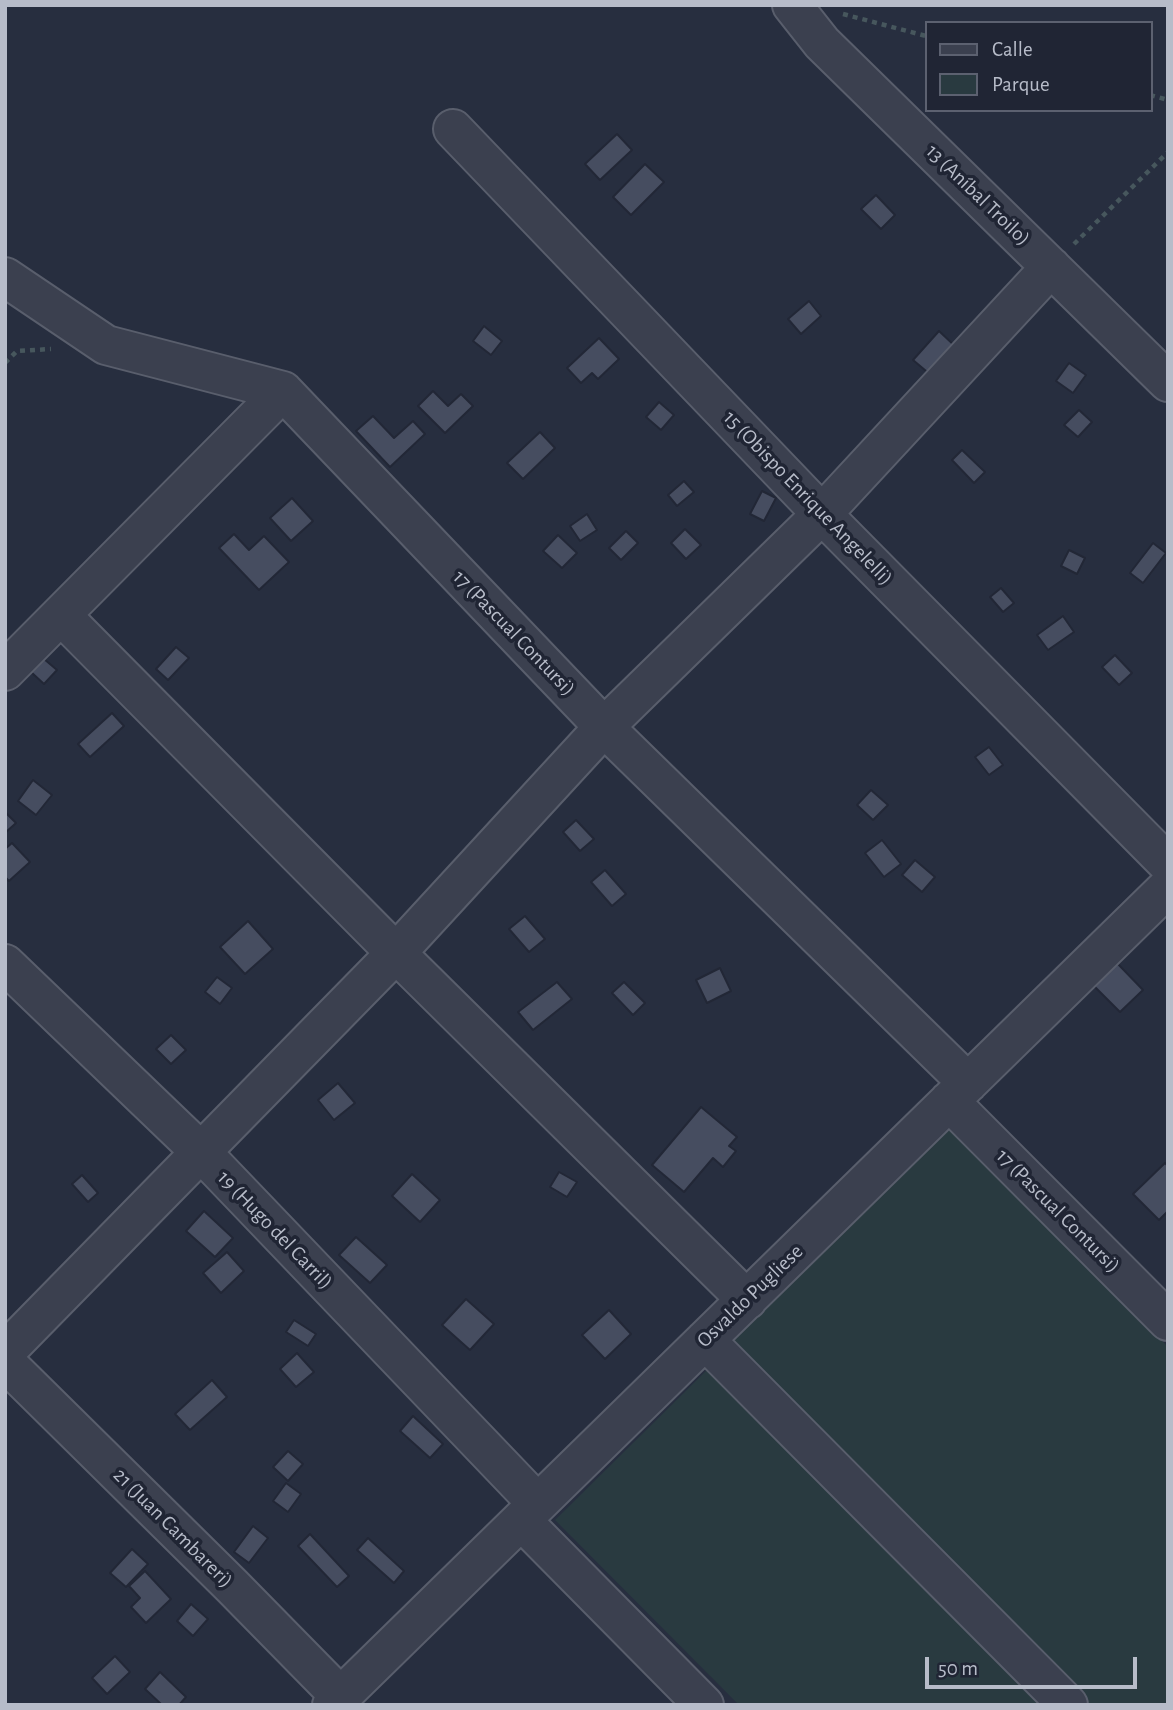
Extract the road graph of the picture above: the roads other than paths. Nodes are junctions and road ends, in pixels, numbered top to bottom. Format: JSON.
{"nodes":[{"id":1,"x":792,"y":5,"type":"edge"},
{"id":2,"x":453,"y":129,"type":"dead end"},
{"id":3,"x":1051,"y":267,"type":"junction"},
{"id":4,"x":5,"y":277,"type":"edge"},
{"id":5,"x":1168,"y":382,"type":"edge"},
{"id":6,"x":283,"y":391,"type":"junction"},
{"id":7,"x":822,"y":514,"type":"junction"},
{"id":8,"x":61,"y":615,"type":"junction"},
{"id":9,"x":5,"y":671,"type":"edge"},
{"id":10,"x":604,"y":727,"type":"junction"},
{"id":11,"x":1168,"y":863,"type":"edge"},
{"id":12,"x":1168,"y":887,"type":"edge"},
{"id":13,"x":396,"y":953,"type":"junction"},
{"id":14,"x":5,"y":964,"type":"edge"},
{"id":15,"x":958,"y":1092,"type":"junction"},
{"id":16,"x":202,"y":1153,"type":"junction"},
{"id":17,"x":747,"y":1300,"type":"junction"},
{"id":18,"x":1168,"y":1321,"type":"edge"},
{"id":19,"x":705,"y":1340,"type":"junction"},
{"id":20,"x":5,"y":1352,"type":"edge"},
{"id":21,"x":5,"y":1362,"type":"edge"},
{"id":22,"x":529,"y":1512,"type":"junction"},
{"id":23,"x":336,"y":1700,"type":"edge"},
{"id":24,"x":704,"y":1705,"type":"edge"},
{"id":25,"x":1068,"y":1705,"type":"edge"}],
"edges":[{"from":1,"to":3,"type":"street","name":"13 (Aníbal Troilo)"},
{"from":2,"to":7,"type":"street","name":"15 (Obispo Enrique Angelelli)"},
{"from":3,"to":5,"type":"street","name":"13 (Aníbal Troilo)"},
{"from":3,"to":7,"type":"street"},
{"from":4,"to":6,"type":"street"},
{"from":6,"to":8,"type":"street"},
{"from":6,"to":10,"type":"street","name":"17 (Pascual Contursi)"},
{"from":7,"to":10,"type":"street"},
{"from":7,"to":11,"type":"street","name":"15 (Obispo Enrique Angelelli)"},
{"from":8,"to":9,"type":"street"},
{"from":8,"to":13,"type":"street"},
{"from":10,"to":13,"type":"street"},
{"from":10,"to":15,"type":"street","name":"17 (Pascual Contursi)"},
{"from":12,"to":15,"type":"street","name":"Osvaldo Pugliese"},
{"from":13,"to":16,"type":"street"},
{"from":13,"to":17,"type":"street"},
{"from":14,"to":16,"type":"street","name":"19 (Hugo del Carril)"},
{"from":15,"to":17,"type":"street","name":"Osvaldo Pugliese"},
{"from":15,"to":18,"type":"street","name":"17 (Pascual Contursi)"},
{"from":16,"to":20,"type":"street"},
{"from":16,"to":22,"type":"street","name":"19 (Hugo del Carril)"},
{"from":17,"to":19,"type":"street","name":"Osvaldo Pugliese"},
{"from":19,"to":22,"type":"street","name":"Osvaldo Pugliese"},
{"from":19,"to":25,"type":"street"},
{"from":21,"to":23,"type":"street","name":"21 (Juan Cambareri)"},
{"from":22,"to":23,"type":"street","name":"Osvaldo Pugliese"},
{"from":22,"to":24,"type":"street","name":"19 (Hugo del Carril)"}]}
